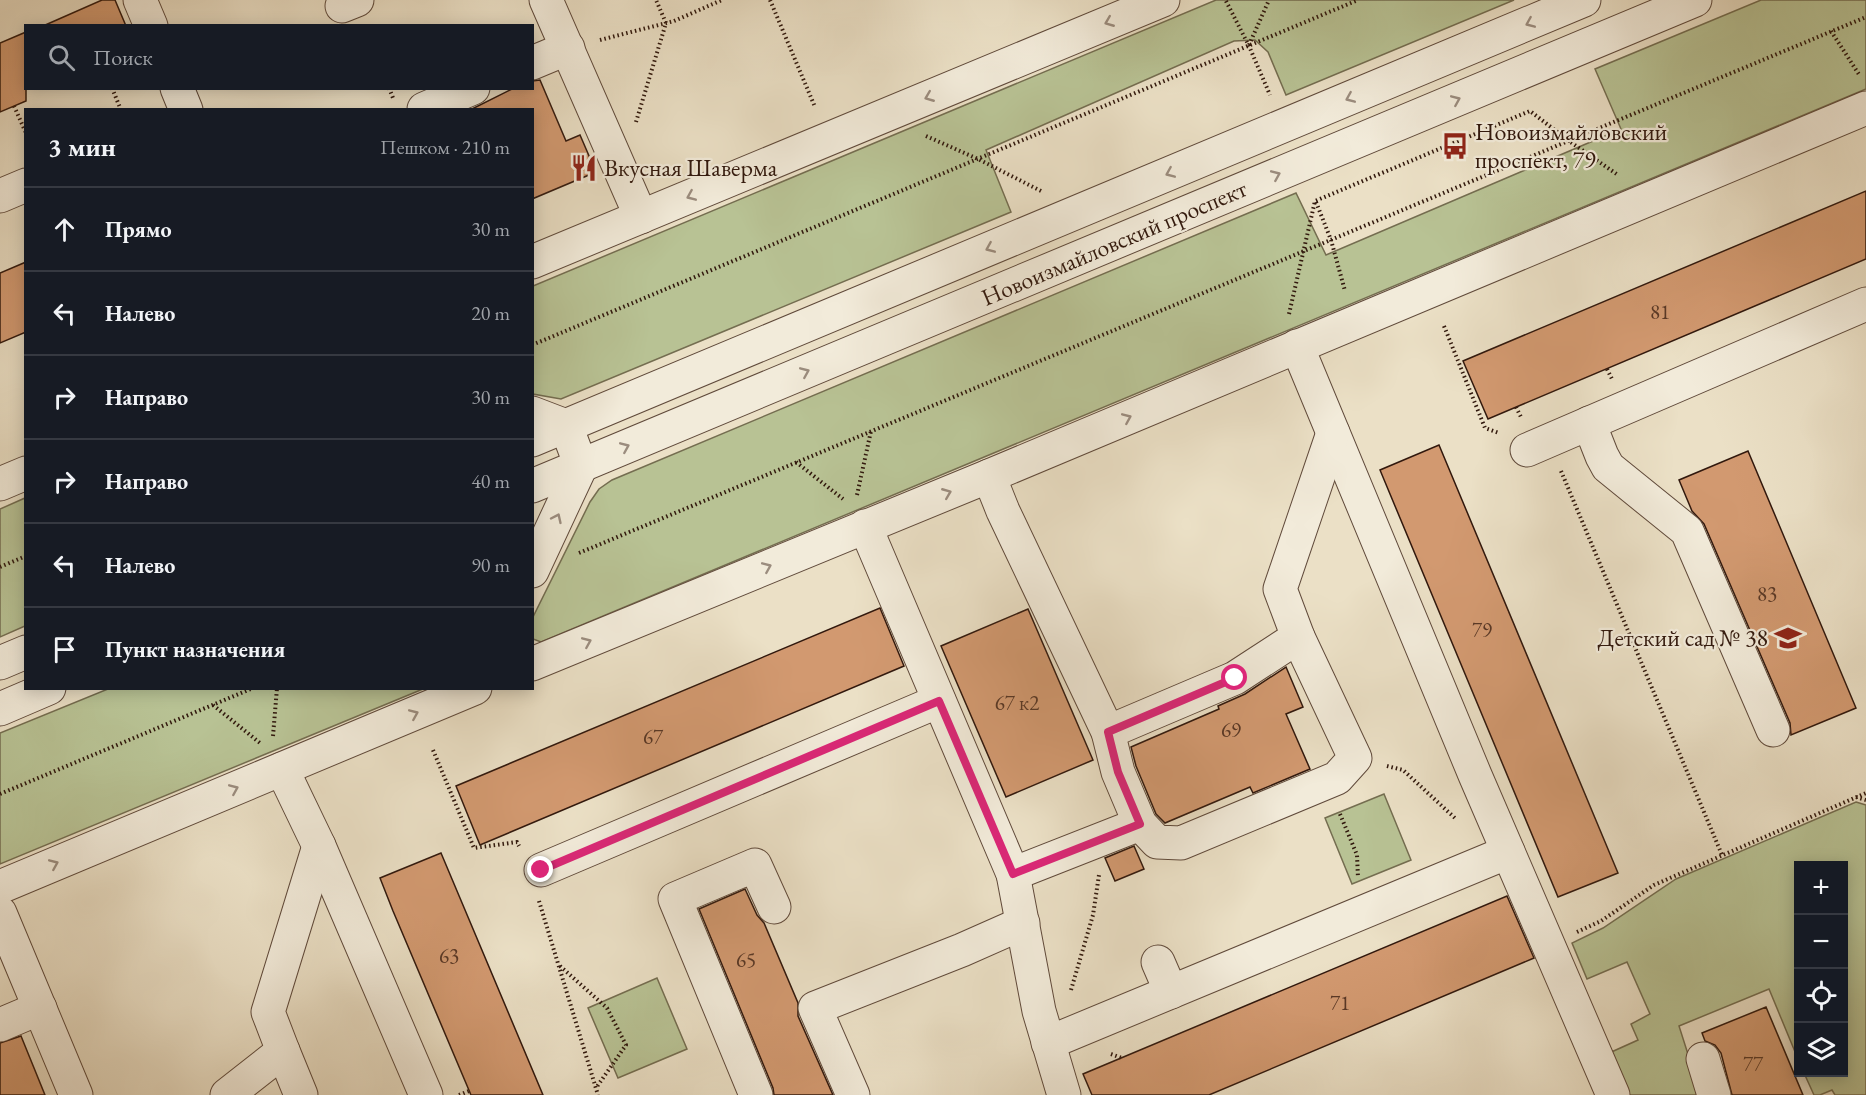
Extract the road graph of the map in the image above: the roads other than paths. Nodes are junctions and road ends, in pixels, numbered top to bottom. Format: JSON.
{"nodes":[{"id":1,"x":140,"y":0,"type":"edge"},
{"id":2,"x":546,"y":0,"type":"edge"},
{"id":3,"x":1163,"y":0,"type":"edge"},
{"id":4,"x":1584,"y":0,"type":"edge"},
{"id":5,"x":1695,"y":0,"type":"edge"},
{"id":6,"x":150,"y":24,"type":"edge"},
{"id":7,"x":568,"y":48,"type":"junction"},
{"id":8,"x":534,"y":62,"type":"edge"},
{"id":9,"x":178,"y":90,"type":"edge"},
{"id":10,"x":468,"y":90,"type":"edge"},
{"id":11,"x":1863,"y":92,"type":"edge"},
{"id":12,"x":185,"y":108,"type":"edge"},
{"id":13,"x":426,"y":108,"type":"edge"},
{"id":14,"x":24,"y":186,"type":"edge"},
{"id":15,"x":0,"y":196,"type":"edge"},
{"id":16,"x":641,"y":217,"type":"junction"},
{"id":17,"x":534,"y":261,"type":"edge"},
{"id":18,"x":1866,"y":304,"type":"edge"},
{"id":19,"x":1292,"y":334,"type":"junction"},
{"id":20,"x":534,"y":414,"type":"edge"},
{"id":21,"x":1589,"y":423,"type":"junction"},
{"id":22,"x":566,"y":426,"type":"junction"},
{"id":23,"x":1333,"y":433,"type":"junction"},
{"id":24,"x":534,"y":439,"type":"edge"},
{"id":25,"x":1535,"y":446,"type":"road end"},
{"id":26,"x":581,"y":466,"type":"junction"},
{"id":27,"x":24,"y":474,"type":"edge"},
{"id":28,"x":989,"y":476,"type":"junction"},
{"id":29,"x":0,"y":484,"type":"edge"},
{"id":30,"x":534,"y":485,"type":"edge"},
{"id":31,"x":856,"y":508,"type":"junction"},
{"id":32,"x":534,"y":567,"type":"edge"},
{"id":33,"x":1298,"y":637,"type":"junction"},
{"id":34,"x":24,"y":653,"type":"edge"},
{"id":35,"x":0,"y":663,"type":"edge"},
{"id":36,"x":534,"y":663,"type":"edge"},
{"id":37,"x":44,"y":690,"type":"edge"},
{"id":38,"x":469,"y":690,"type":"edge"},
{"id":39,"x":939,"y":701,"type":"junction"},
{"id":40,"x":0,"y":709,"type":"edge"},
{"id":41,"x":1773,"y":730,"type":"dead end"},
{"id":42,"x":1108,"y":732,"type":"junction"},
{"id":43,"x":273,"y":752,"type":"junction"},
{"id":44,"x":1140,"y":824,"type":"junction"},
{"id":45,"x":319,"y":846,"type":"junction"},
{"id":46,"x":1502,"y":854,"type":"junction"},
{"id":47,"x":534,"y":874,"type":"road end"},
{"id":48,"x":1013,"y":874,"type":"junction"},
{"id":49,"x":0,"y":887,"type":"edge"},
{"id":50,"x":774,"y":907,"type":"dead end"},
{"id":51,"x":0,"y":913,"type":"edge"},
{"id":52,"x":1023,"y":923,"type":"junction"},
{"id":53,"x":1158,"y":962,"type":"dead end"},
{"id":54,"x":1171,"y":992,"type":"junction"},
{"id":55,"x":40,"y":1008,"type":"junction"},
{"id":56,"x":0,"y":1025,"type":"edge"},
{"id":57,"x":1056,"y":1040,"type":"junction"},
{"id":58,"x":283,"y":1051,"type":"junction"},
{"id":59,"x":1703,"y":1059,"type":"dead end"},
{"id":60,"x":76,"y":1095,"type":"edge"},
{"id":61,"x":227,"y":1095,"type":"edge"},
{"id":62,"x":301,"y":1095,"type":"edge"},
{"id":63,"x":426,"y":1095,"type":"edge"},
{"id":64,"x":756,"y":1095,"type":"edge"},
{"id":65,"x":853,"y":1095,"type":"edge"},
{"id":66,"x":1064,"y":1095,"type":"edge"},
{"id":67,"x":1613,"y":1095,"type":"edge"},
{"id":68,"x":1714,"y":1095,"type":"edge"}],
"edges":[{"from":1,"to":6,"type":"street"},
{"from":2,"to":7,"type":"street"},
{"from":3,"to":16,"type":"street","one_way":true},
{"from":4,"to":22,"type":"street","name":"Новоизмайловский проспект","one_way":true},
{"from":26,"to":5,"type":"street","name":"Новоизмайловский проспект","one_way":true},
{"from":7,"to":8,"type":"street"},
{"from":7,"to":16,"type":"street"},
{"from":9,"to":12,"type":"street"},
{"from":10,"to":13,"type":"street"},
{"from":11,"to":19,"type":"street"},
{"from":14,"to":15,"type":"street"},
{"from":16,"to":17,"type":"street"},
{"from":18,"to":21,"type":"street"},
{"from":19,"to":23,"type":"street"},
{"from":28,"to":19,"type":"street","one_way":true},
{"from":20,"to":22,"type":"street"},
{"from":21,"to":25,"type":"street"},
{"from":21,"to":41,"type":"street"},
{"from":22,"to":24,"type":"street","name":"Новоизмайловский проспект"},
{"from":22,"to":26,"type":"street"},
{"from":23,"to":33,"type":"street"},
{"from":23,"to":46,"type":"street"},
{"from":26,"to":30,"type":"street","name":"Новоизмайловский проспект"},
{"from":32,"to":26,"type":"street","one_way":true},
{"from":27,"to":29,"type":"street"},
{"from":31,"to":28,"type":"street","one_way":true},
{"from":28,"to":42,"type":"street"},
{"from":36,"to":31,"type":"street","one_way":true},
{"from":31,"to":39,"type":"street"},
{"from":33,"to":42,"type":"street"},
{"from":33,"to":44,"type":"street"},
{"from":34,"to":35,"type":"street"},
{"from":37,"to":40,"type":"street"},
{"from":43,"to":38,"type":"street","one_way":true},
{"from":39,"to":47,"type":"street"},
{"from":39,"to":48,"type":"street"},
{"from":42,"to":44,"type":"street"},
{"from":43,"to":45,"type":"street"},
{"from":49,"to":43,"type":"street","one_way":true},
{"from":44,"to":48,"type":"street"},
{"from":45,"to":58,"type":"street"},
{"from":45,"to":63,"type":"street"},
{"from":46,"to":54,"type":"street"},
{"from":46,"to":67,"type":"street"},
{"from":48,"to":52,"type":"street"},
{"from":50,"to":64,"type":"street"},
{"from":51,"to":55,"type":"street"},
{"from":52,"to":57,"type":"street"},
{"from":52,"to":65,"type":"street"},
{"from":53,"to":54,"type":"street"},
{"from":54,"to":57,"type":"street"},
{"from":55,"to":56,"type":"street"},
{"from":55,"to":60,"type":"street"},
{"from":57,"to":66,"type":"street"},
{"from":58,"to":61,"type":"street"},
{"from":58,"to":62,"type":"street"},
{"from":59,"to":68,"type":"street"}]}
